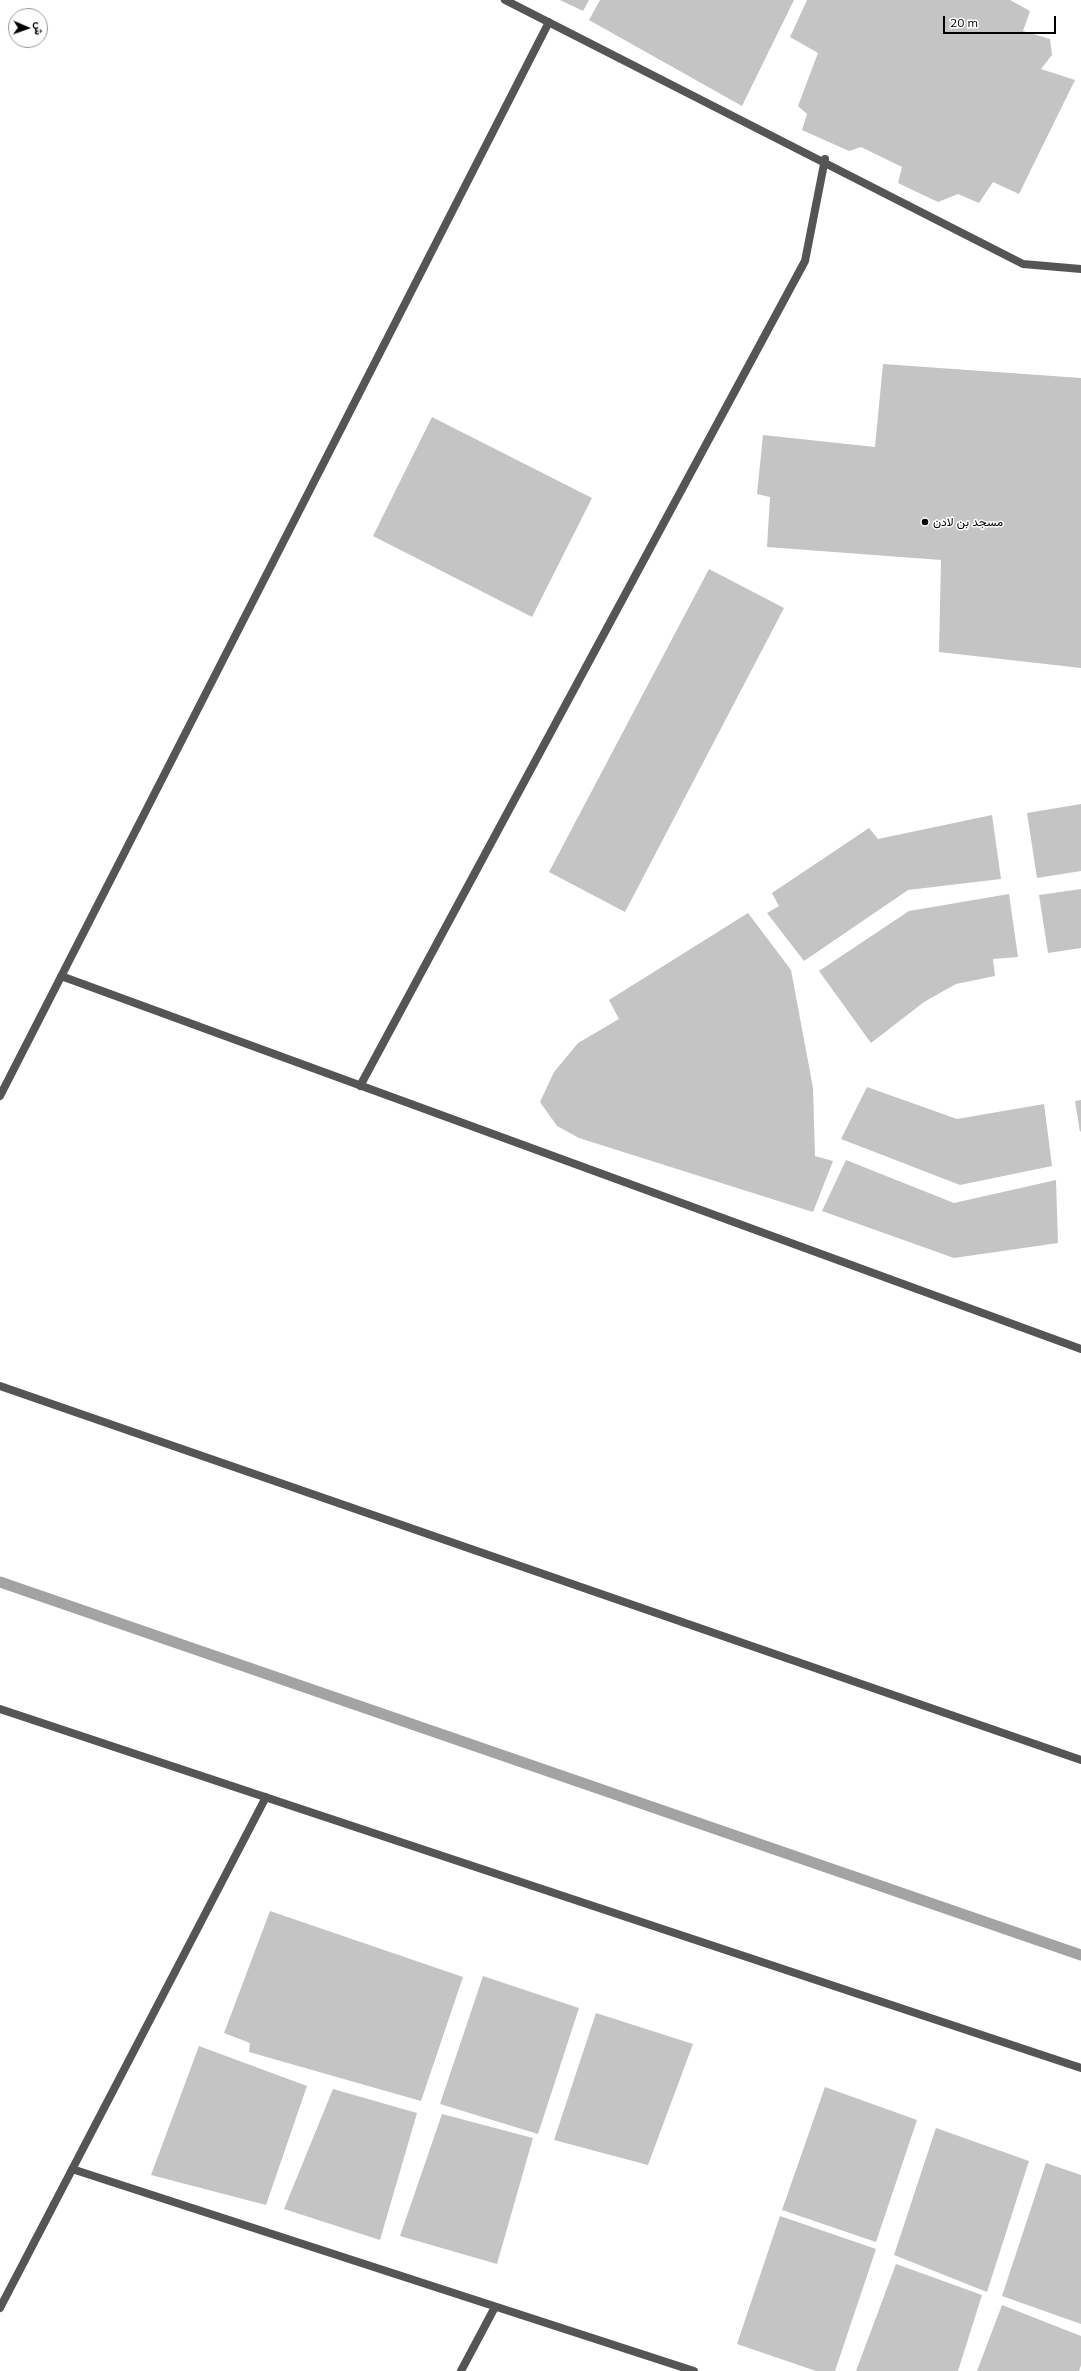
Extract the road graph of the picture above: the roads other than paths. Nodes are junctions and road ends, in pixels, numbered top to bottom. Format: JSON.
{"nodes":[{"id":1,"x":506,"y":0,"type":"edge"},
{"id":2,"x":549,"y":22,"type":"junction"},
{"id":3,"x":825,"y":161,"type":"junction"},
{"id":4,"x":1081,"y":269,"type":"edge"},
{"id":5,"x":61,"y":976,"type":"junction"},
{"id":6,"x":360,"y":1086,"type":"junction"},
{"id":7,"x":0,"y":1096,"type":"edge"},
{"id":8,"x":1081,"y":1350,"type":"edge"},
{"id":9,"x":0,"y":1386,"type":"edge"},
{"id":10,"x":0,"y":1709,"type":"edge"},
{"id":11,"x":1081,"y":1760,"type":"edge"},
{"id":12,"x":266,"y":1797,"type":"junction"},
{"id":13,"x":1081,"y":2068,"type":"edge"},
{"id":14,"x":72,"y":2169,"type":"junction"},
{"id":15,"x":495,"y":2307,"type":"junction"},
{"id":16,"x":0,"y":2308,"type":"edge"},
{"id":17,"x":461,"y":2371,"type":"edge"},
{"id":18,"x":694,"y":2371,"type":"edge"}],
"edges":[{"from":1,"to":2,"type":"street"},
{"from":2,"to":3,"type":"street"},
{"from":2,"to":5,"type":"street"},
{"from":3,"to":4,"type":"street"},
{"from":3,"to":6,"type":"street"},
{"from":5,"to":6,"type":"street"},
{"from":5,"to":7,"type":"street"},
{"from":6,"to":8,"type":"street"},
{"from":9,"to":11,"type":"street"},
{"from":10,"to":12,"type":"street"},
{"from":12,"to":13,"type":"street"},
{"from":12,"to":14,"type":"street"},
{"from":14,"to":15,"type":"street"},
{"from":14,"to":16,"type":"street"},
{"from":15,"to":17,"type":"street"},
{"from":15,"to":18,"type":"street"}]}
